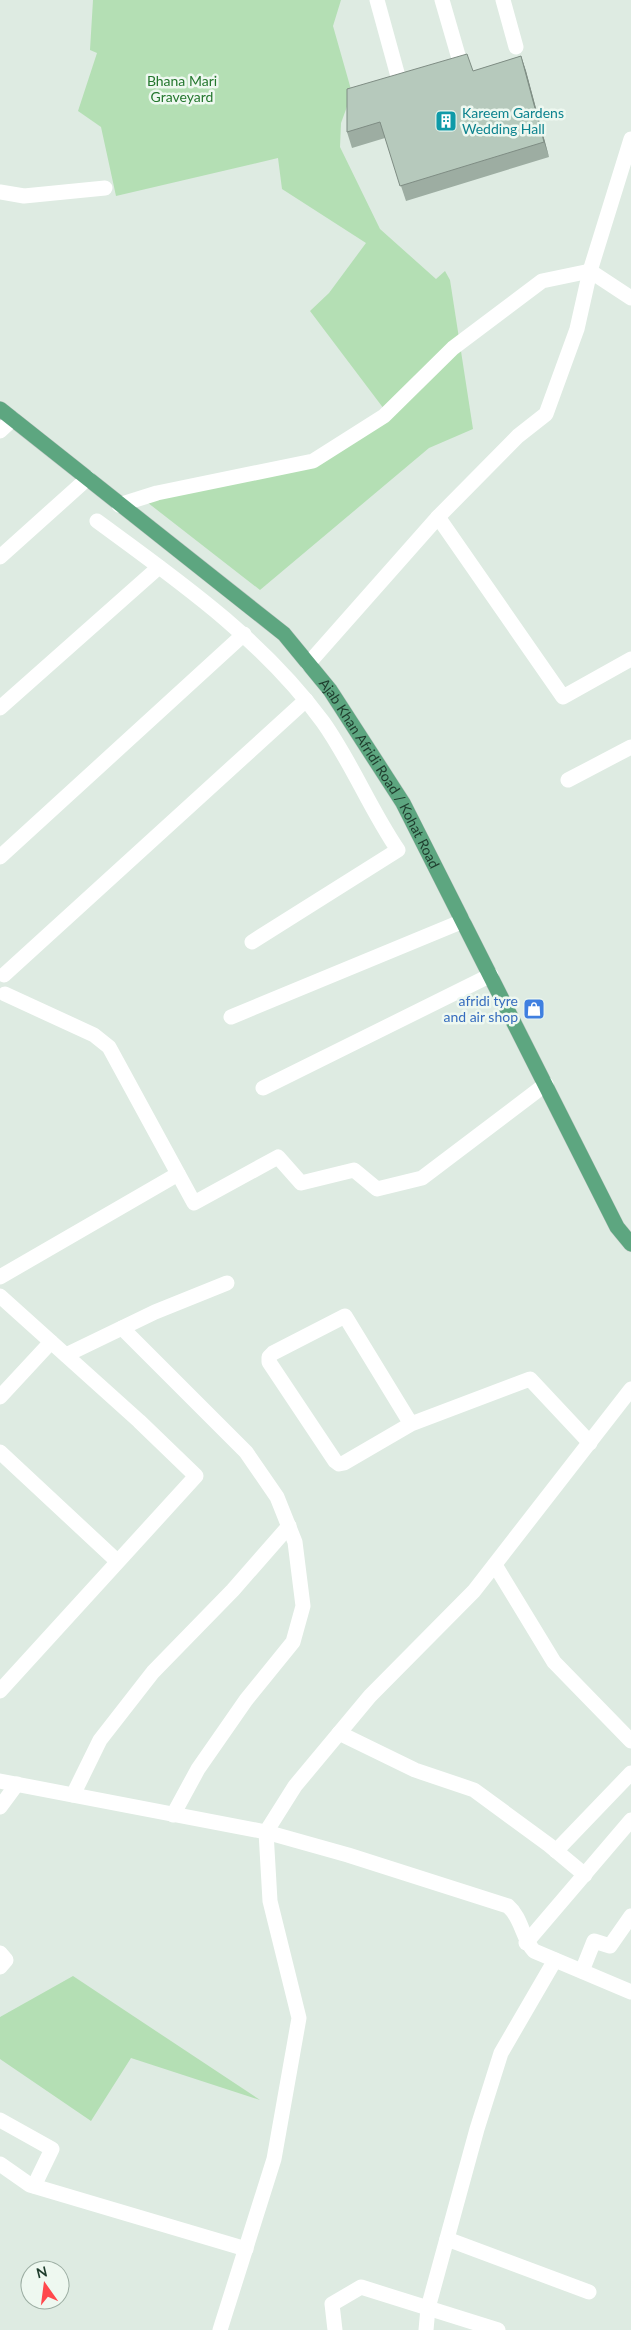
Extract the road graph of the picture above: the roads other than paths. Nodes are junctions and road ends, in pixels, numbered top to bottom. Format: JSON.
{"nodes":[{"id":1,"x":377,"y":0,"type":"edge"},
{"id":2,"x":442,"y":0,"type":"edge"},
{"id":3,"x":503,"y":0,"type":"edge"},
{"id":4,"x":516,"y":47,"type":"dead end"},
{"id":5,"x":460,"y":62,"type":"edge"},
{"id":6,"x":398,"y":80,"type":"edge"},
{"id":7,"x":631,"y":139,"type":"edge"},
{"id":8,"x":105,"y":188,"type":"dead end"},
{"id":9,"x":0,"y":192,"type":"edge"},
{"id":10,"x":590,"y":271,"type":"junction"},
{"id":11,"x":631,"y":298,"type":"edge"},
{"id":12,"x":0,"y":409,"type":"edge"},
{"id":13,"x":13,"y":419,"type":"junction"},
{"id":14,"x":0,"y":431,"type":"edge"},
{"id":15,"x":88,"y":478,"type":"junction"},
{"id":16,"x":119,"y":505,"type":"junction"},
{"id":17,"x":438,"y":516,"type":"junction"},
{"id":18,"x":97,"y":521,"type":"dead end"},
{"id":19,"x":0,"y":557,"type":"edge"},
{"id":20,"x":159,"y":567,"type":"junction"},
{"id":21,"x":244,"y":634,"type":"junction"},
{"id":22,"x":631,"y":659,"type":"edge"},
{"id":23,"x":308,"y":664,"type":"junction"},
{"id":24,"x":306,"y":700,"type":"junction"},
{"id":25,"x":0,"y":708,"type":"edge"},
{"id":26,"x":631,"y":747,"type":"edge"},
{"id":27,"x":568,"y":780,"type":"dead end"},
{"id":28,"x":0,"y":857,"type":"edge"},
{"id":29,"x":463,"y":920,"type":"junction"},
{"id":30,"x":252,"y":942,"type":"dead end"},
{"id":31,"x":2,"y":973,"type":"edge"},
{"id":32,"x":491,"y":975,"type":"junction"},
{"id":33,"x":3,"y":1000,"type":"edge"},
{"id":34,"x":231,"y":1017,"type":"dead end"},
{"id":35,"x":546,"y":1084,"type":"junction"},
{"id":36,"x":264,"y":1088,"type":"dead end"},
{"id":37,"x":178,"y":1174,"type":"junction"},
{"id":38,"x":631,"y":1244,"type":"edge"},
{"id":39,"x":0,"y":1276,"type":"edge"},
{"id":40,"x":227,"y":1283,"type":"dead end"},
{"id":41,"x":0,"y":1296,"type":"edge"},
{"id":42,"x":122,"y":1328,"type":"junction"},
{"id":43,"x":51,"y":1342,"type":"junction"},
{"id":44,"x":66,"y":1355,"type":"junction"},
{"id":45,"x":631,"y":1389,"type":"edge"},
{"id":46,"x":0,"y":1397,"type":"edge"},
{"id":47,"x":411,"y":1424,"type":"junction"},
{"id":48,"x":590,"y":1443,"type":"junction"},
{"id":49,"x":0,"y":1452,"type":"edge"},
{"id":50,"x":289,"y":1526,"type":"junction"},
{"id":51,"x":117,"y":1561,"type":"junction"},
{"id":52,"x":495,"y":1565,"type":"junction"},
{"id":53,"x":0,"y":1692,"type":"edge"},
{"id":54,"x":339,"y":1733,"type":"junction"},
{"id":55,"x":631,"y":1741,"type":"edge"},
{"id":56,"x":631,"y":1773,"type":"edge"},
{"id":57,"x":0,"y":1781,"type":"edge"},
{"id":58,"x":17,"y":1784,"type":"junction"},
{"id":59,"x":73,"y":1795,"type":"junction"},
{"id":60,"x":0,"y":1807,"type":"edge"},
{"id":61,"x":173,"y":1815,"type":"junction"},
{"id":62,"x":631,"y":1820,"type":"edge"},
{"id":63,"x":266,"y":1832,"type":"junction"},
{"id":64,"x":556,"y":1851,"type":"junction"},
{"id":65,"x":584,"y":1875,"type":"junction"},
{"id":66,"x":631,"y":1916,"type":"edge"},
{"id":67,"x":526,"y":1942,"type":"junction"},
{"id":68,"x":0,"y":1953,"type":"edge"},
{"id":69,"x":555,"y":1960,"type":"junction"},
{"id":70,"x":0,"y":1967,"type":"edge"},
{"id":71,"x":582,"y":1971,"type":"junction"},
{"id":72,"x":631,"y":1992,"type":"edge"},
{"id":73,"x":0,"y":2120,"type":"edge"},
{"id":74,"x":0,"y":2164,"type":"edge"},
{"id":75,"x":34,"y":2186,"type":"junction"},
{"id":76,"x":447,"y":2238,"type":"junction"},
{"id":77,"x":246,"y":2249,"type":"junction"},
{"id":78,"x":589,"y":2292,"type":"dead end"},
{"id":79,"x":428,"y":2308,"type":"junction"},
{"id":80,"x":220,"y":2330,"type":"edge"},
{"id":81,"x":335,"y":2330,"type":"edge"},
{"id":82,"x":426,"y":2330,"type":"edge"},
{"id":83,"x":498,"y":2330,"type":"edge"}],
"edges":[{"from":1,"to":6,"type":"street"},
{"from":2,"to":5,"type":"street"},
{"from":3,"to":4,"type":"street"},
{"from":7,"to":10,"type":"street"},
{"from":8,"to":9,"type":"street"},
{"from":10,"to":11,"type":"street"},
{"from":10,"to":16,"type":"street"},
{"from":10,"to":17,"type":"street"},
{"from":12,"to":13,"type":"main road","name":"Ajab Khan Afridi Road / Kohat Road"},
{"from":13,"to":14,"type":"street"},
{"from":13,"to":15,"type":"main road","name":"Ajab Khan Afridi Road / Kohat Road"},
{"from":15,"to":16,"type":"main road","name":"Ajab Khan Afridi Road / Kohat Road"},
{"from":15,"to":19,"type":"street"},
{"from":16,"to":23,"type":"main road","name":"Ajab Khan Afridi Road / Kohat Road"},
{"from":17,"to":22,"type":"street"},
{"from":17,"to":23,"type":"street"},
{"from":18,"to":20,"type":"street"},
{"from":20,"to":21,"type":"street"},
{"from":20,"to":25,"type":"street"},
{"from":21,"to":24,"type":"street"},
{"from":21,"to":28,"type":"street"},
{"from":23,"to":29,"type":"main road","name":"Ajab Khan Afridi Road / Kohat Road"},
{"from":24,"to":30,"type":"street"},
{"from":24,"to":31,"type":"street"},
{"from":26,"to":27,"type":"street"},
{"from":29,"to":32,"type":"main road","name":"Ajab Khan Afridi Road / Kohat Road"},
{"from":29,"to":34,"type":"street"},
{"from":31,"to":33,"type":"street"},
{"from":32,"to":35,"type":"main road","name":"Ajab Khan Afridi Road / Kohat Road"},
{"from":32,"to":36,"type":"street"},
{"from":33,"to":37,"type":"street"},
{"from":35,"to":37,"type":"street"},
{"from":35,"to":38,"type":"main road","name":"Ajab Khan Afridi Road / Kohat Road"},
{"from":37,"to":39,"type":"street"},
{"from":40,"to":42,"type":"street"},
{"from":41,"to":43,"type":"street"},
{"from":42,"to":44,"type":"street"},
{"from":42,"to":50,"type":"street"},
{"from":43,"to":44,"type":"street"},
{"from":43,"to":46,"type":"street"},
{"from":44,"to":51,"type":"street"},
{"from":45,"to":48,"type":"street"},
{"from":47,"to":47,"type":"street"},
{"from":47,"to":48,"type":"street"},
{"from":48,"to":52,"type":"street"},
{"from":49,"to":51,"type":"street"},
{"from":50,"to":59,"type":"street"},
{"from":50,"to":61,"type":"street"},
{"from":51,"to":53,"type":"street"},
{"from":52,"to":54,"type":"street"},
{"from":52,"to":55,"type":"street"},
{"from":54,"to":63,"type":"street"},
{"from":54,"to":64,"type":"street"},
{"from":56,"to":64,"type":"street"},
{"from":57,"to":58,"type":"street"},
{"from":58,"to":59,"type":"street"},
{"from":58,"to":60,"type":"street"},
{"from":59,"to":61,"type":"street"},
{"from":61,"to":63,"type":"street"},
{"from":62,"to":65,"type":"street"},
{"from":63,"to":67,"type":"street"},
{"from":63,"to":77,"type":"street"},
{"from":64,"to":65,"type":"street"},
{"from":65,"to":67,"type":"street"},
{"from":66,"to":71,"type":"street"},
{"from":67,"to":69,"type":"street"},
{"from":68,"to":70,"type":"street"},
{"from":69,"to":71,"type":"street"},
{"from":69,"to":76,"type":"street"},
{"from":71,"to":72,"type":"street"},
{"from":73,"to":75,"type":"street"},
{"from":74,"to":75,"type":"street"},
{"from":75,"to":77,"type":"street"},
{"from":76,"to":78,"type":"street"},
{"from":76,"to":79,"type":"street"},
{"from":77,"to":80,"type":"street"},
{"from":79,"to":81,"type":"street"},
{"from":79,"to":82,"type":"street"},
{"from":79,"to":83,"type":"street"}]}
